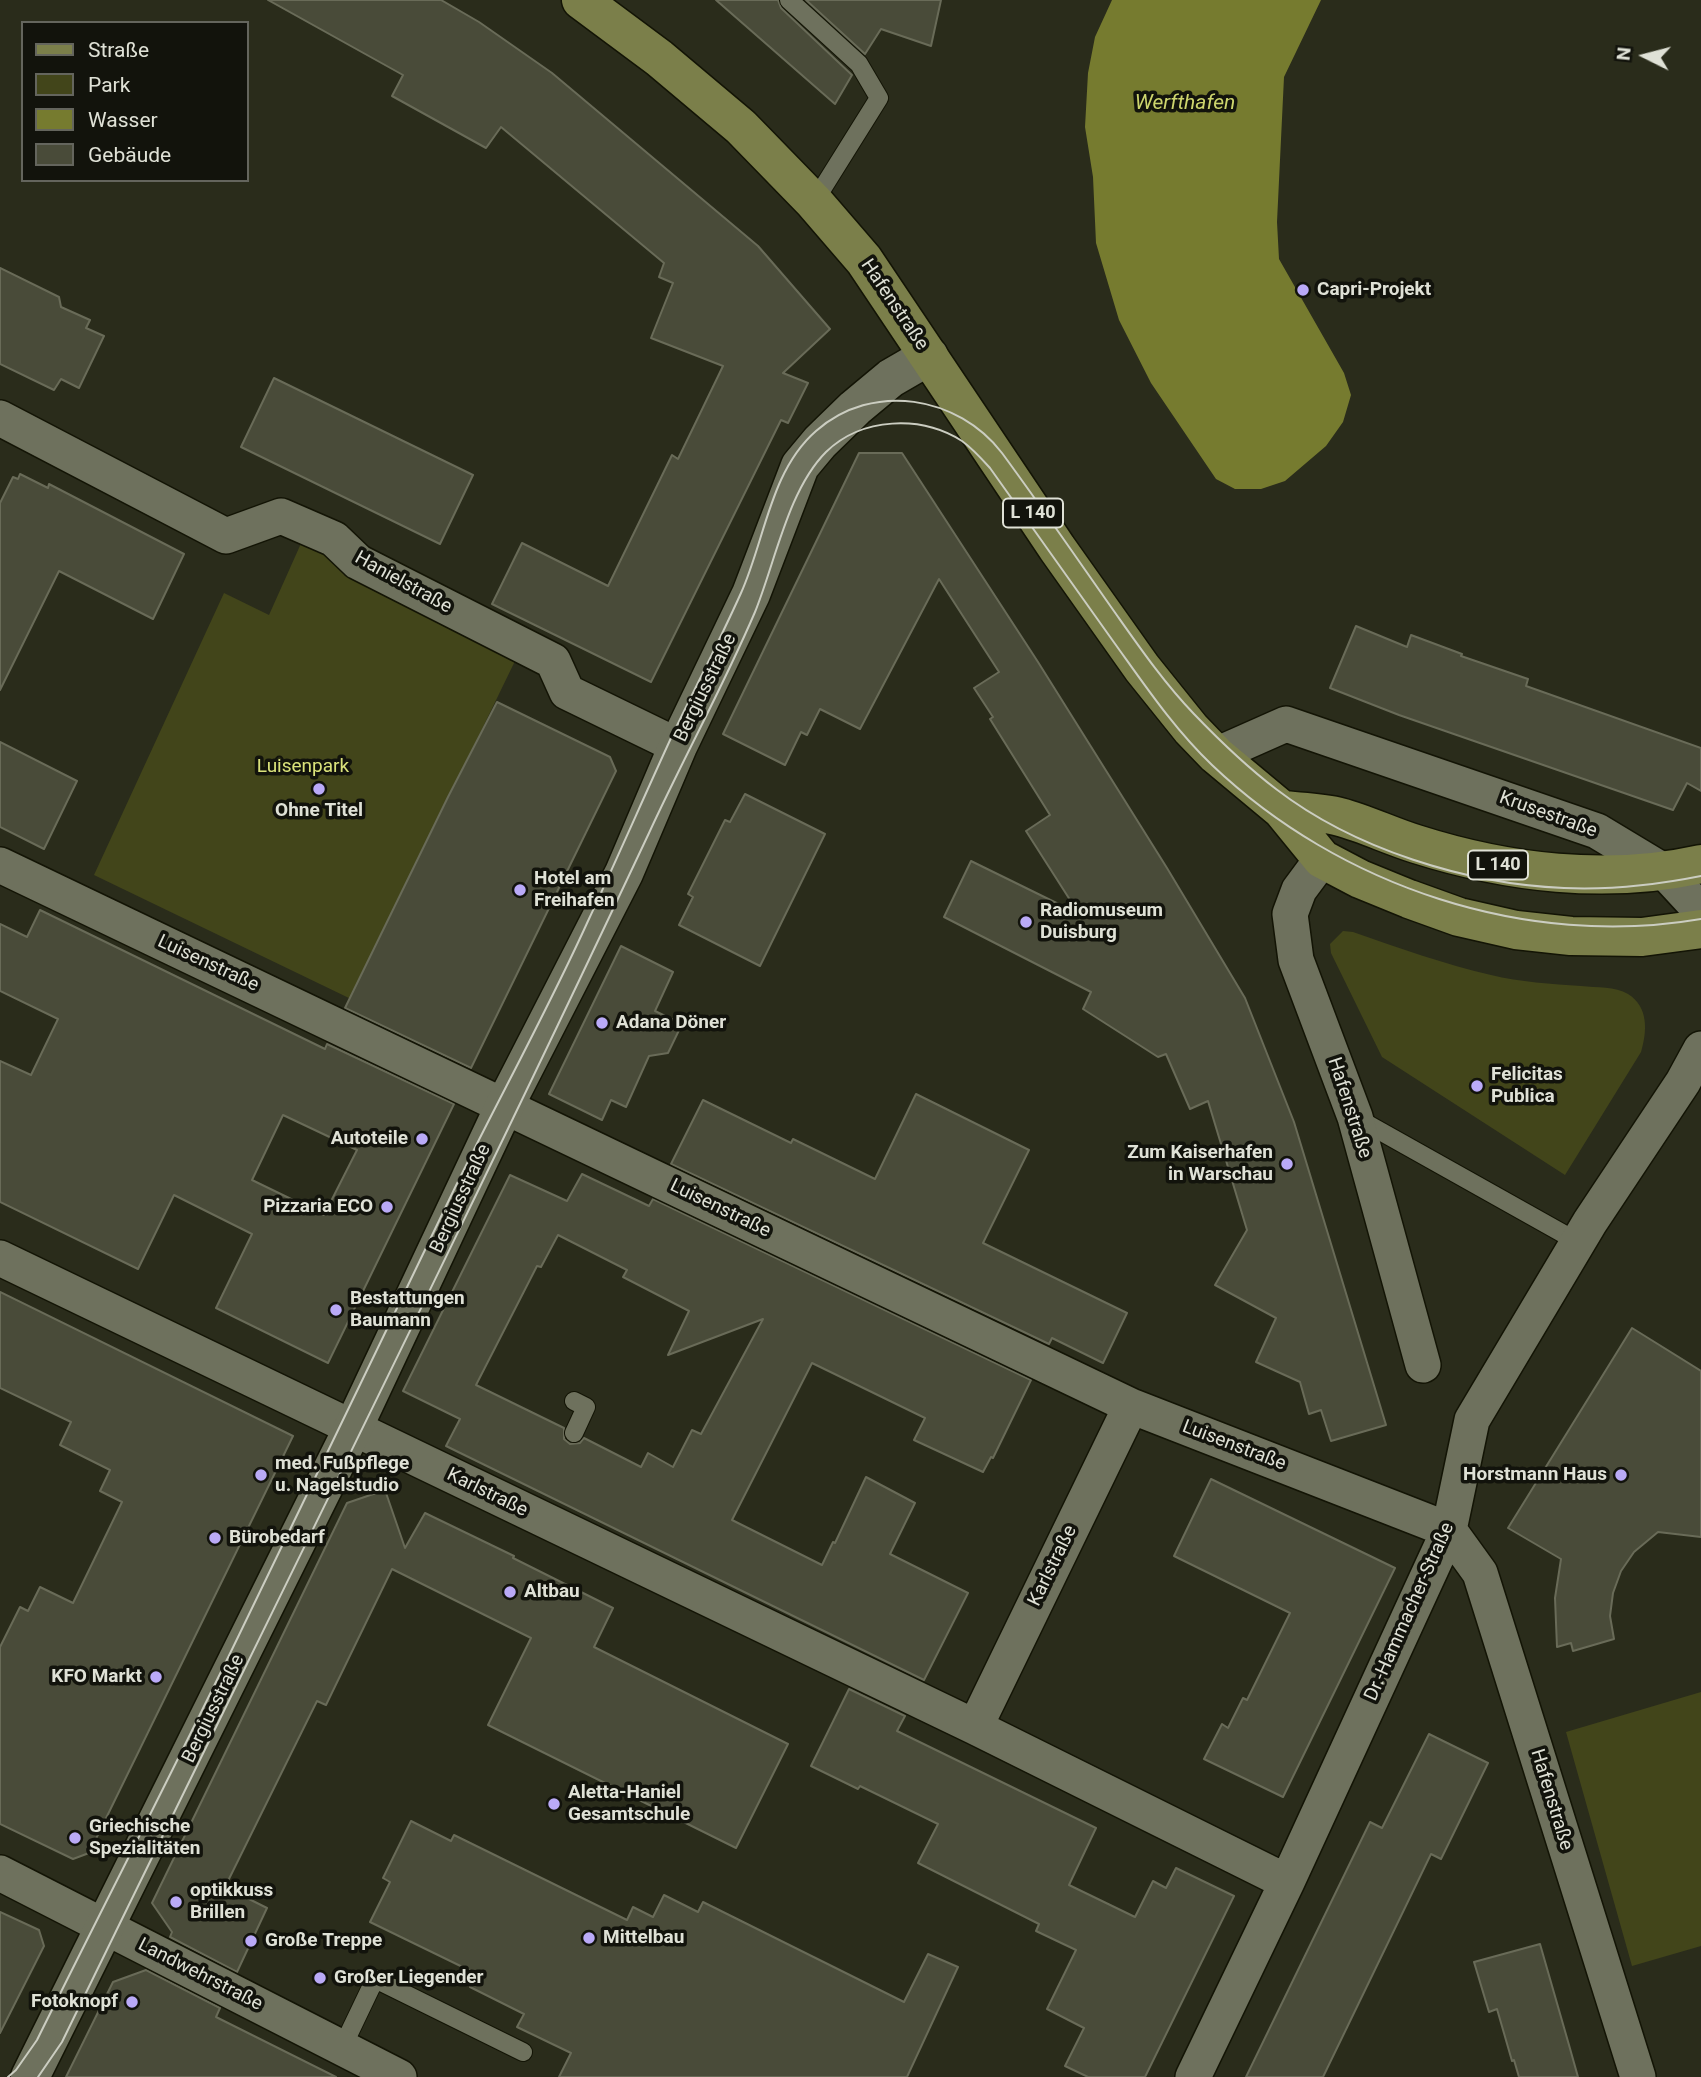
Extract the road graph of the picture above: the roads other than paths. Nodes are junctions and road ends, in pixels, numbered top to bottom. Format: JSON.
{"nodes":[{"id":1,"x":789,"y":0,"type":"edge"},
{"id":2,"x":589,"y":2,"type":"edge"},
{"id":3,"x":814,"y":202,"type":"junction"},
{"id":4,"x":929,"y":356,"type":"junction"},
{"id":5,"x":0,"y":419,"type":"edge"},
{"id":6,"x":678,"y":746,"type":"junction"},
{"id":7,"x":1216,"y":755,"type":"junction"},
{"id":8,"x":1282,"y":810,"type":"junction"},
{"id":9,"x":1322,"y":859,"type":"junction"},
{"id":10,"x":0,"y":865,"type":"edge"},
{"id":11,"x":1683,"y":868,"type":"edge"},
{"id":12,"x":1701,"y":911,"type":"edge"},
{"id":13,"x":1701,"y":929,"type":"edge"},
{"id":14,"x":1701,"y":1049,"type":"edge"},
{"id":15,"x":505,"y":1105,"type":"junction"},
{"id":16,"x":1355,"y":1117,"type":"junction"},
{"id":17,"x":1578,"y":1242,"type":"junction"},
{"id":18,"x":0,"y":1258,"type":"edge"},
{"id":19,"x":1423,"y":1365,"type":"dead end"},
{"id":20,"x":574,"y":1401,"type":"dead end"},
{"id":21,"x":1131,"y":1406,"type":"junction"},
{"id":22,"x":353,"y":1428,"type":"junction"},
{"id":23,"x":574,"y":1433,"type":"dead end"},
{"id":24,"x":1449,"y":1530,"type":"junction"},
{"id":25,"x":975,"y":1727,"type":"junction"},
{"id":26,"x":0,"y":1873,"type":"edge"},
{"id":27,"x":1287,"y":1882,"type":"junction"},
{"id":28,"x":107,"y":1927,"type":"junction"},
{"id":29,"x":342,"y":2048,"type":"junction"},
{"id":30,"x":523,"y":2052,"type":"dead end"},
{"id":31,"x":30,"y":2077,"type":"edge"},
{"id":32,"x":399,"y":2077,"type":"edge"},
{"id":33,"x":1193,"y":2077,"type":"edge"},
{"id":34,"x":1638,"y":2077,"type":"edge"}],
"edges":[{"from":1,"to":3,"type":"lane"},
{"from":2,"to":3,"type":"main road","name":"Hafenstraße","number":"L 140"},
{"from":3,"to":4,"type":"main road","name":"Hafenstraße","number":"L 140"},
{"from":4,"to":6,"type":"street","name":"Bergiusstraße"},
{"from":4,"to":7,"type":"main road","name":"Hafenstraße","number":"L 140"},
{"from":5,"to":6,"type":"street","name":"Hanielstraße"},
{"from":6,"to":15,"type":"street","name":"Bergiusstraße"},
{"from":7,"to":8,"type":"main road","number":"L 140"},
{"from":7,"to":11,"type":"street","name":"Krusestraße"},
{"from":8,"to":9,"type":"main road","number":"L 140"},
{"from":8,"to":11,"type":"main road","number":"L 140"},
{"from":9,"to":13,"type":"main road","number":"L 140"},
{"from":9,"to":16,"type":"street","name":"Hafenstraße"},
{"from":10,"to":15,"type":"street","name":"Luisenstraße"},
{"from":11,"to":12,"type":"street","name":"Krusestraße"},
{"from":14,"to":17,"type":"street","name":"Dr.-Hammacher-Straße"},
{"from":15,"to":21,"type":"street","name":"Luisenstraße"},
{"from":15,"to":22,"type":"street","name":"Bergiusstraße"},
{"from":16,"to":17,"type":"lane"},
{"from":16,"to":19,"type":"street","name":"Hafenstraße"},
{"from":17,"to":24,"type":"street","name":"Dr.-Hammacher-Straße"},
{"from":18,"to":22,"type":"street","name":"Karlstraße"},
{"from":20,"to":23,"type":"lane"},
{"from":21,"to":24,"type":"street","name":"Luisenstraße"},
{"from":21,"to":25,"type":"street","name":"Karlstraße"},
{"from":22,"to":25,"type":"street","name":"Karlstraße"},
{"from":22,"to":28,"type":"street","name":"Bergiusstraße"},
{"from":24,"to":27,"type":"street","name":"Dr.-Hammacher-Straße"},
{"from":24,"to":34,"type":"street","name":"Hafenstraße"},
{"from":25,"to":27,"type":"street","name":"Karlstraße"},
{"from":26,"to":28,"type":"street","name":"Landwehrstraße"},
{"from":27,"to":33,"type":"street","name":"Dr.-Hammacher-Straße"},
{"from":28,"to":29,"type":"street","name":"Landwehrstraße"},
{"from":28,"to":31,"type":"street","name":"Bergiusstraße"},
{"from":29,"to":30,"type":"lane"},
{"from":29,"to":32,"type":"street","name":"Landwehrstraße"}]}
